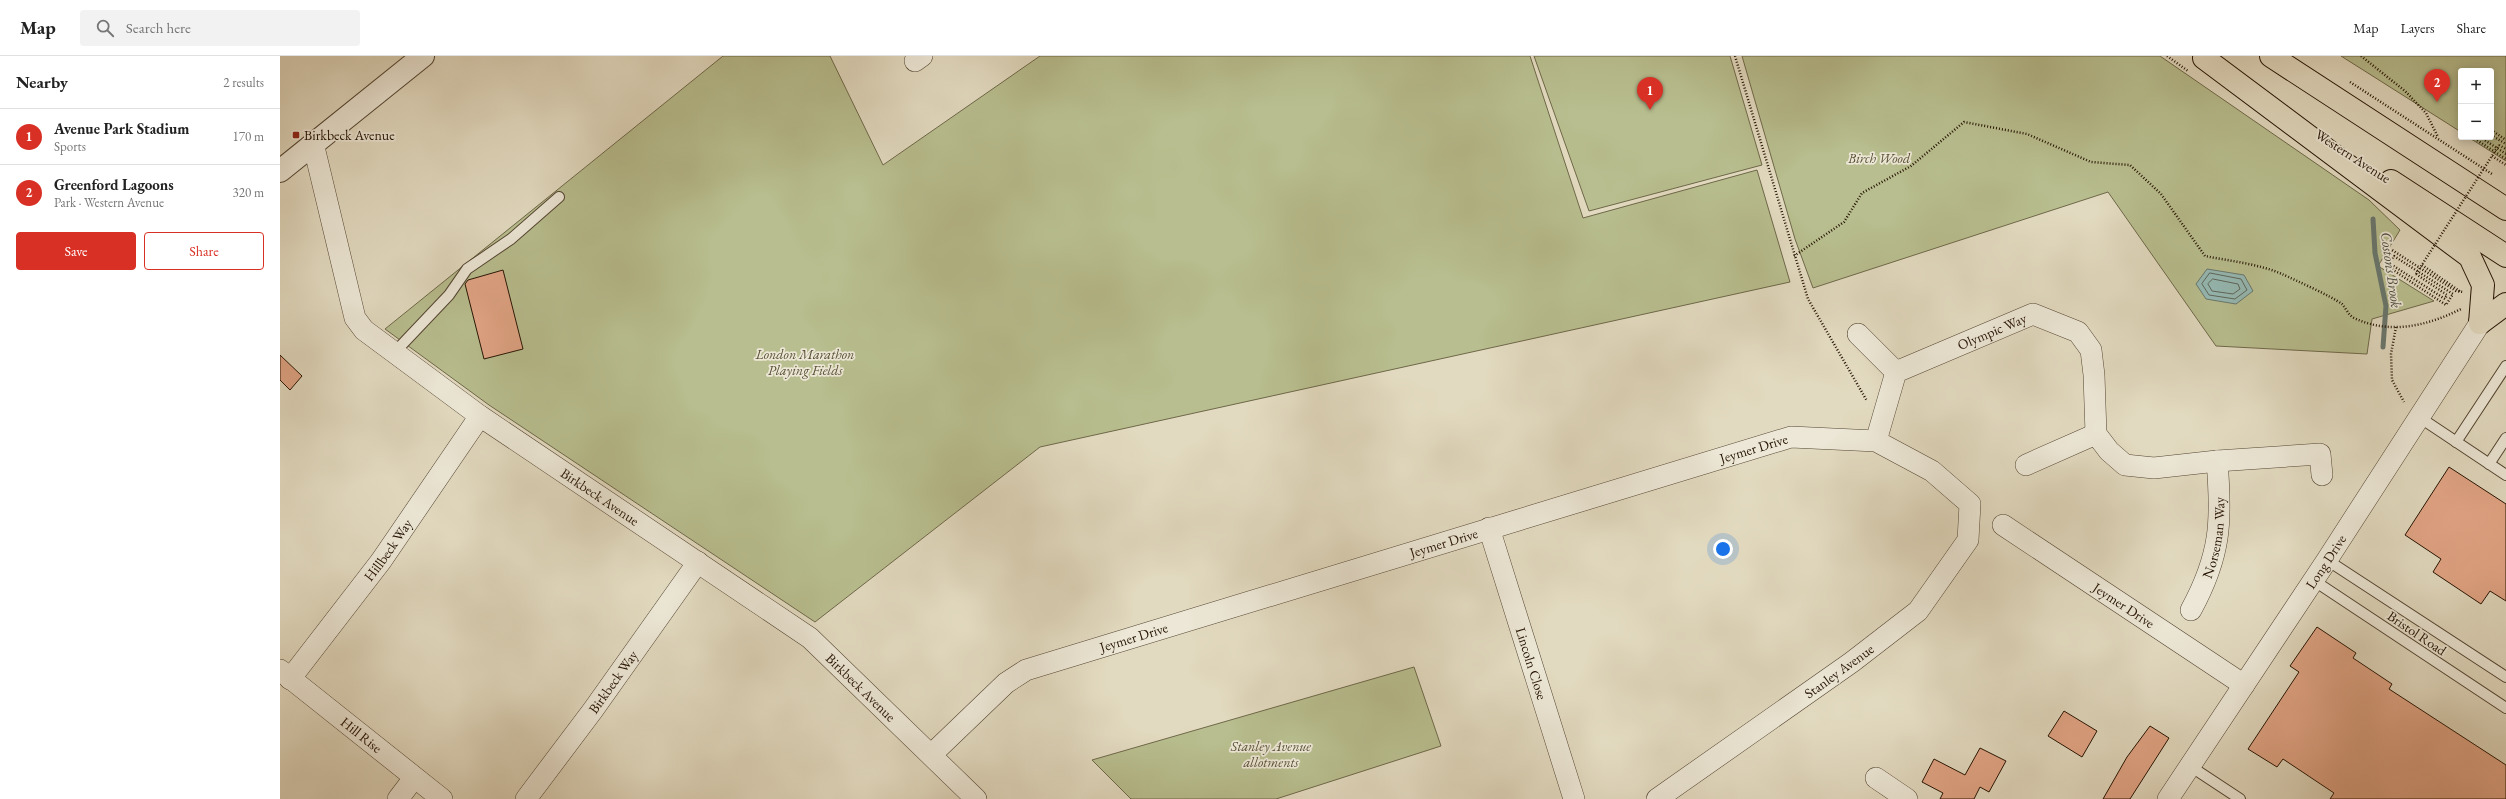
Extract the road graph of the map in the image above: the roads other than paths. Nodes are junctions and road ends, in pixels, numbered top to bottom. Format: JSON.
{"nodes":[{"id":1,"x":423,"y":56,"type":"edge"},
{"id":2,"x":2271,"y":56,"type":"edge"},
{"id":3,"x":2203,"y":57,"type":"edge"},
{"id":4,"x":313,"y":143,"type":"junction"},
{"id":5,"x":280,"y":171,"type":"edge"},
{"id":6,"x":560,"y":197,"type":"dead end"},
{"id":7,"x":2506,"y":209,"type":"edge"},
{"id":8,"x":2506,"y":256,"type":"edge"},
{"id":9,"x":2506,"y":304,"type":"edge"},
{"id":10,"x":2480,"y":323,"type":"junction"},
{"id":11,"x":1858,"y":334,"type":"dead end"},
{"id":12,"x":394,"y":353,"type":"junction"},
{"id":13,"x":2506,"y":366,"type":"edge"},
{"id":14,"x":1896,"y":372,"type":"junction"},
{"id":15,"x":480,"y":416,"type":"junction"},
{"id":16,"x":2419,"y":417,"type":"junction"},
{"id":17,"x":2096,"y":434,"type":"junction"},
{"id":18,"x":2506,"y":438,"type":"edge"},
{"id":19,"x":1876,"y":441,"type":"junction"},
{"id":20,"x":2456,"y":442,"type":"junction"},
{"id":21,"x":2217,"y":461,"type":"junction"},
{"id":22,"x":2489,"y":464,"type":"junction"},
{"id":23,"x":2026,"y":465,"type":"dead end"},
{"id":24,"x":2322,"y":475,"type":"dead end"},
{"id":25,"x":2506,"y":475,"type":"edge"},
{"id":26,"x":1970,"y":504,"type":"joint"},
{"id":27,"x":2003,"y":525,"type":"dead end"},
{"id":28,"x":1489,"y":528,"type":"junction"},
{"id":29,"x":2327,"y":560,"type":"junction"},
{"id":30,"x":698,"y":562,"type":"junction"},
{"id":31,"x":2313,"y":580,"type":"junction"},
{"id":32,"x":2191,"y":610,"type":"dead end"},
{"id":33,"x":285,"y":674,"type":"edge"},
{"id":34,"x":2506,"y":676,"type":"edge"},
{"id":35,"x":2244,"y":685,"type":"junction"},
{"id":36,"x":2506,"y":708,"type":"edge"},
{"id":37,"x":932,"y":754,"type":"junction"},
{"id":38,"x":2190,"y":766,"type":"junction"},
{"id":39,"x":414,"y":778,"type":"junction"},
{"id":40,"x":1876,"y":778,"type":"dead end"},
{"id":41,"x":398,"y":799,"type":"edge"},
{"id":42,"x":442,"y":799,"type":"edge"},
{"id":43,"x":526,"y":799,"type":"edge"},
{"id":44,"x":976,"y":799,"type":"edge"},
{"id":45,"x":1574,"y":799,"type":"edge"},
{"id":46,"x":1657,"y":799,"type":"edge"},
{"id":47,"x":1907,"y":799,"type":"edge"},
{"id":48,"x":2168,"y":799,"type":"edge"},
{"id":49,"x":2240,"y":799,"type":"edge"}],
"edges":[{"from":1,"to":4,"type":"street"},
{"from":2,"to":7,"type":"highway"},
{"from":3,"to":8,"type":"highway","name":"Western Avenue"},
{"from":3,"to":10,"type":"highway"},
{"from":4,"to":5,"type":"street"},
{"from":4,"to":12,"type":"street","name":"Birkbeck Avenue"},
{"from":6,"to":12,"type":"lane"},
{"from":9,"to":10,"type":"highway"},
{"from":10,"to":16,"type":"street","name":"Long Drive"},
{"from":11,"to":14,"type":"street"},
{"from":12,"to":15,"type":"street","name":"Birkbeck Avenue"},
{"from":13,"to":20,"type":"lane"},
{"from":14,"to":17,"type":"street","name":"Olympic Way"},
{"from":14,"to":19,"type":"street"},
{"from":15,"to":30,"type":"street","name":"Birkbeck Avenue"},
{"from":15,"to":33,"type":"street","name":"Hillbeck Way"},
{"from":16,"to":20,"type":"lane"},
{"from":16,"to":29,"type":"street","name":"Long Drive"},
{"from":17,"to":21,"type":"street"},
{"from":17,"to":23,"type":"street"},
{"from":18,"to":22,"type":"lane"},
{"from":19,"to":26,"type":"street","name":"Jeymer Drive"},
{"from":19,"to":28,"type":"street","name":"Jeymer Drive"},
{"from":20,"to":22,"type":"lane"},
{"from":21,"to":24,"type":"street"},
{"from":21,"to":32,"type":"street","name":"Norseman Way"},
{"from":22,"to":25,"type":"lane"},
{"from":26,"to":46,"type":"street","name":"Stanley Avenue"},
{"from":27,"to":35,"type":"street","name":"Jeymer Drive"},
{"from":28,"to":37,"type":"street","name":"Jeymer Drive"},
{"from":28,"to":45,"type":"street","name":"Lincoln Close"},
{"from":29,"to":31,"type":"street","name":"Long Drive"},
{"from":29,"to":34,"type":"lane","name":"Bristol Road"},
{"from":30,"to":37,"type":"street","name":"Birkbeck Avenue"},
{"from":30,"to":43,"type":"street","name":"Birkbeck Way"},
{"from":31,"to":35,"type":"street","name":"Long Drive"},
{"from":31,"to":36,"type":"lane","name":"Bristol Road"},
{"from":33,"to":39,"type":"street","name":"Hill Rise"},
{"from":35,"to":38,"type":"street","name":"Long Drive"},
{"from":37,"to":44,"type":"street","name":"Birkbeck Avenue"},
{"from":38,"to":48,"type":"street","name":"Long Drive"},
{"from":38,"to":49,"type":"lane"},
{"from":39,"to":41,"type":"street"},
{"from":39,"to":42,"type":"street","name":"Hill Rise"},
{"from":40,"to":47,"type":"street"}]}
